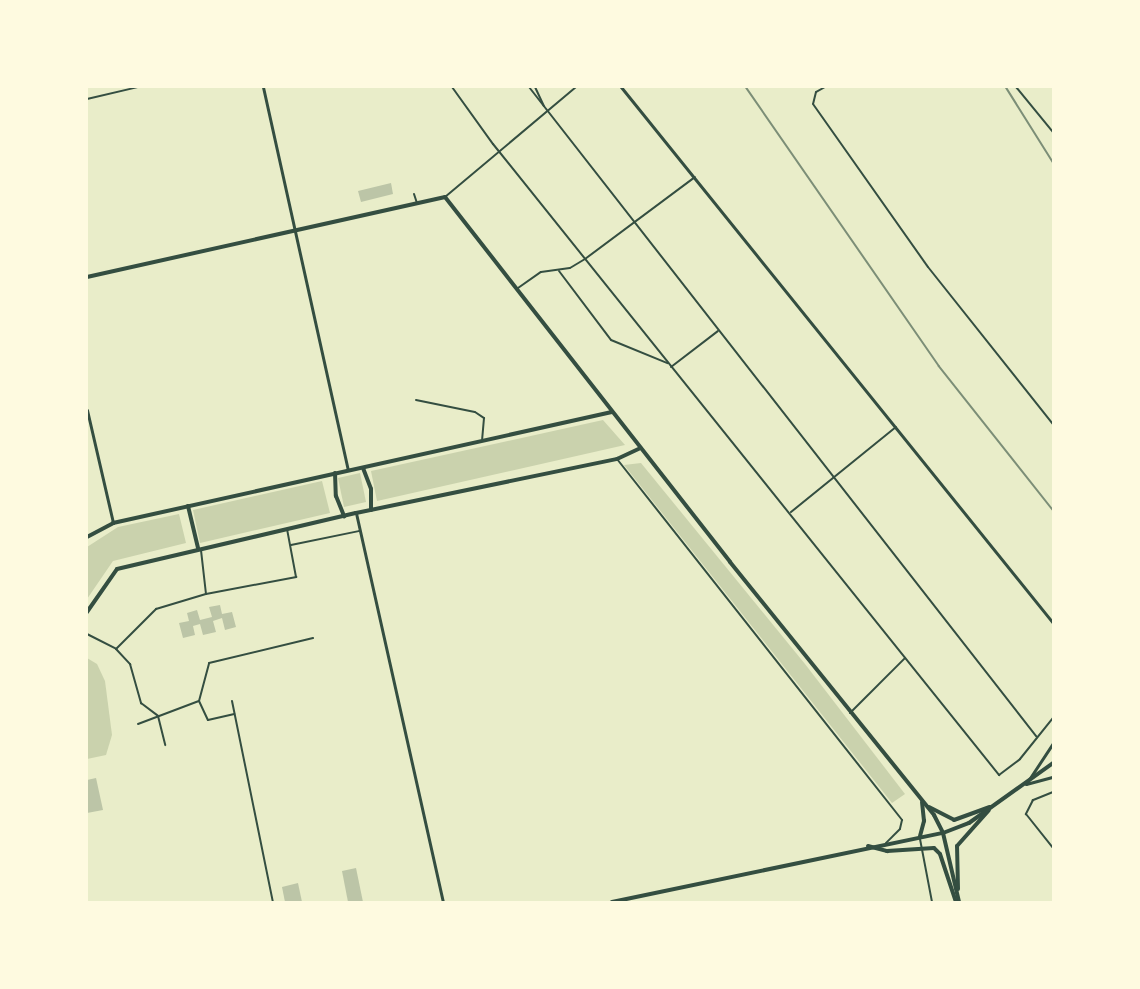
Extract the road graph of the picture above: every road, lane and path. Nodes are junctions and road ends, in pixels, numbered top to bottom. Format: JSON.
{"nodes":[{"id":1,"x":138,"y":87,"type":"edge"},
{"id":2,"x":263,"y":87,"type":"edge"},
{"id":3,"x":452,"y":87,"type":"edge"},
{"id":4,"x":529,"y":87,"type":"edge"},
{"id":5,"x":536,"y":87,"type":"edge"},
{"id":6,"x":576,"y":87,"type":"edge"},
{"id":7,"x":621,"y":87,"type":"edge"},
{"id":8,"x":825,"y":87,"type":"edge"},
{"id":9,"x":1016,"y":87,"type":"edge"},
{"id":10,"x":87,"y":99,"type":"edge"},
{"id":11,"x":547,"y":111,"type":"junction"},
{"id":12,"x":1053,"y":132,"type":"edge"},
{"id":13,"x":503,"y":152,"type":"junction"},
{"id":14,"x":695,"y":177,"type":"junction"},
{"id":15,"x":414,"y":194,"type":"dead end"},
{"id":16,"x":445,"y":197,"type":"junction"},
{"id":17,"x":417,"y":203,"type":"junction"},
{"id":18,"x":632,"y":223,"type":"junction"},
{"id":19,"x":295,"y":229,"type":"junction"},
{"id":20,"x":585,"y":259,"type":"junction"},
{"id":21,"x":559,"y":271,"type":"junction"},
{"id":22,"x":87,"y":277,"type":"edge"},
{"id":23,"x":518,"y":288,"type":"junction"},
{"id":24,"x":718,"y":331,"type":"junction"},
{"id":25,"x":670,"y":366,"type":"junction"},
{"id":26,"x":416,"y":400,"type":"dead end"},
{"id":27,"x":87,"y":410,"type":"edge"},
{"id":28,"x":612,"y":412,"type":"junction"},
{"id":29,"x":1053,"y":424,"type":"edge"},
{"id":30,"x":896,"y":427,"type":"junction"},
{"id":31,"x":482,"y":439,"type":"junction"},
{"id":32,"x":641,"y":448,"type":"junction"},
{"id":33,"x":617,"y":459,"type":"junction"},
{"id":34,"x":363,"y":468,"type":"junction"},
{"id":35,"x":348,"y":470,"type":"junction"},
{"id":36,"x":335,"y":473,"type":"junction"},
{"id":37,"x":835,"y":478,"type":"junction"},
{"id":38,"x":188,"y":506,"type":"junction"},
{"id":39,"x":371,"y":510,"type":"junction"},
{"id":40,"x":791,"y":512,"type":"junction"},
{"id":41,"x":356,"y":513,"type":"junction"},
{"id":42,"x":344,"y":516,"type":"junction"},
{"id":43,"x":113,"y":523,"type":"junction"},
{"id":44,"x":287,"y":529,"type":"junction"},
{"id":45,"x":361,"y":531,"type":"junction"},
{"id":46,"x":87,"y":537,"type":"edge"},
{"id":47,"x":291,"y":545,"type":"junction"},
{"id":48,"x":199,"y":548,"type":"junction"},
{"id":49,"x":206,"y":594,"type":"junction"},
{"id":50,"x":87,"y":612,"type":"edge"},
{"id":51,"x":1053,"y":623,"type":"edge"},
{"id":52,"x":87,"y":634,"type":"edge"},
{"id":53,"x":313,"y":638,"type":"dead end"},
{"id":54,"x":116,"y":649,"type":"junction"},
{"id":55,"x":906,"y":657,"type":"junction"},
{"id":56,"x":199,"y":700,"type":"junction"},
{"id":57,"x":232,"y":701,"type":"dead end"},
{"id":58,"x":850,"y":712,"type":"junction"},
{"id":59,"x":235,"y":714,"type":"junction"},
{"id":60,"x":159,"y":716,"type":"junction"},
{"id":61,"x":1053,"y":718,"type":"edge"},
{"id":62,"x":138,"y":724,"type":"dead end"},
{"id":63,"x":1036,"y":736,"type":"junction"},
{"id":64,"x":1053,"y":743,"type":"edge"},
{"id":65,"x":165,"y":746,"type":"dead end"},
{"id":66,"x":1053,"y":763,"type":"edge"},
{"id":67,"x":1053,"y":777,"type":"edge"},
{"id":68,"x":1026,"y":784,"type":"junction"},
{"id":69,"x":1053,"y":792,"type":"edge"},
{"id":70,"x":922,"y":801,"type":"junction"},
{"id":71,"x":926,"y":805,"type":"junction"},
{"id":72,"x":996,"y":805,"type":"junction"},
{"id":73,"x":989,"y":810,"type":"junction"},
{"id":74,"x":942,"y":833,"type":"junction"},
{"id":75,"x":920,"y":836,"type":"junction"},
{"id":76,"x":886,"y":843,"type":"junction"},
{"id":77,"x":868,"y":846,"type":"junction"},
{"id":78,"x":921,"y":846,"type":"junction"},
{"id":79,"x":1053,"y":848,"type":"edge"},
{"id":80,"x":958,"y":896,"type":"junction"},
{"id":81,"x":273,"y":902,"type":"edge"},
{"id":82,"x":443,"y":902,"type":"edge"},
{"id":83,"x":612,"y":902,"type":"edge"},
{"id":84,"x":932,"y":902,"type":"edge"},
{"id":85,"x":958,"y":902,"type":"edge"}],
"edges":[{"from":1,"to":10,"type":"street"},
{"from":2,"to":19,"type":"street"},
{"from":3,"to":13,"type":"street"},
{"from":4,"to":11,"type":"street"},
{"from":5,"to":11,"type":"street"},
{"from":6,"to":11,"type":"street"},
{"from":7,"to":14,"type":"street"},
{"from":8,"to":29,"type":"street"},
{"from":9,"to":12,"type":"street"},
{"from":11,"to":13,"type":"street"},
{"from":11,"to":18,"type":"street"},
{"from":13,"to":16,"type":"street"},
{"from":13,"to":20,"type":"street"},
{"from":14,"to":18,"type":"street"},
{"from":14,"to":30,"type":"street"},
{"from":15,"to":17,"type":"street"},
{"from":16,"to":17,"type":"main road"},
{"from":16,"to":23,"type":"main road"},
{"from":17,"to":19,"type":"main road"},
{"from":18,"to":20,"type":"street"},
{"from":18,"to":24,"type":"street"},
{"from":19,"to":22,"type":"main road"},
{"from":19,"to":35,"type":"street"},
{"from":20,"to":21,"type":"street"},
{"from":20,"to":25,"type":"street"},
{"from":21,"to":23,"type":"street"},
{"from":21,"to":25,"type":"street"},
{"from":23,"to":28,"type":"main road"},
{"from":24,"to":25,"type":"street"},
{"from":24,"to":37,"type":"street"},
{"from":25,"to":40,"type":"street"},
{"from":26,"to":31,"type":"street"},
{"from":27,"to":43,"type":"street"},
{"from":28,"to":31,"type":"main road"},
{"from":28,"to":32,"type":"main road"},
{"from":30,"to":37,"type":"street"},
{"from":30,"to":51,"type":"street"},
{"from":31,"to":34,"type":"main road"},
{"from":32,"to":33,"type":"main road"},
{"from":32,"to":58,"type":"main road"},
{"from":33,"to":39,"type":"main road"},
{"from":33,"to":76,"type":"street"},
{"from":34,"to":35,"type":"main road"},
{"from":34,"to":39,"type":"main road"},
{"from":35,"to":36,"type":"main road"},
{"from":36,"to":38,"type":"main road"},
{"from":36,"to":42,"type":"main road"},
{"from":37,"to":40,"type":"street"},
{"from":37,"to":63,"type":"street"},
{"from":38,"to":43,"type":"main road"},
{"from":38,"to":48,"type":"main road"},
{"from":39,"to":41,"type":"main road"},
{"from":40,"to":55,"type":"street"},
{"from":41,"to":42,"type":"main road"},
{"from":41,"to":45,"type":"street"},
{"from":42,"to":44,"type":"main road"},
{"from":43,"to":46,"type":"main road"},
{"from":44,"to":47,"type":"street"},
{"from":44,"to":48,"type":"main road"},
{"from":45,"to":47,"type":"street"},
{"from":45,"to":82,"type":"street"},
{"from":47,"to":49,"type":"street"},
{"from":48,"to":49,"type":"street"},
{"from":48,"to":50,"type":"main road"},
{"from":49,"to":54,"type":"street"},
{"from":52,"to":54,"type":"street"},
{"from":53,"to":56,"type":"street"},
{"from":54,"to":60,"type":"street"},
{"from":55,"to":58,"type":"street"},
{"from":55,"to":63,"type":"street"},
{"from":56,"to":59,"type":"street"},
{"from":56,"to":60,"type":"street"},
{"from":57,"to":59,"type":"street"},
{"from":58,"to":70,"type":"main road"},
{"from":59,"to":81,"type":"street"},
{"from":60,"to":62,"type":"street"},
{"from":60,"to":65,"type":"street"},
{"from":61,"to":63,"type":"street"},
{"from":64,"to":68,"type":"street"},
{"from":66,"to":68,"type":"main road"},
{"from":67,"to":68,"type":"street"},
{"from":68,"to":72,"type":"main road"},
{"from":69,"to":79,"type":"street"},
{"from":70,"to":71,"type":"main road"},
{"from":70,"to":75,"type":"main road"},
{"from":71,"to":72,"type":"main road"},
{"from":71,"to":74,"type":"main road"},
{"from":72,"to":73,"type":"main road"},
{"from":73,"to":74,"type":"main road"},
{"from":73,"to":80,"type":"main road"},
{"from":74,"to":75,"type":"main road"},
{"from":74,"to":80,"type":"main road"},
{"from":75,"to":76,"type":"main road"},
{"from":75,"to":78,"type":"street"},
{"from":76,"to":77,"type":"main road"},
{"from":77,"to":78,"type":"main road"},
{"from":77,"to":83,"type":"main road"},
{"from":78,"to":84,"type":"street"},
{"from":78,"to":85,"type":"main road"},
{"from":80,"to":85,"type":"main road"}]}
